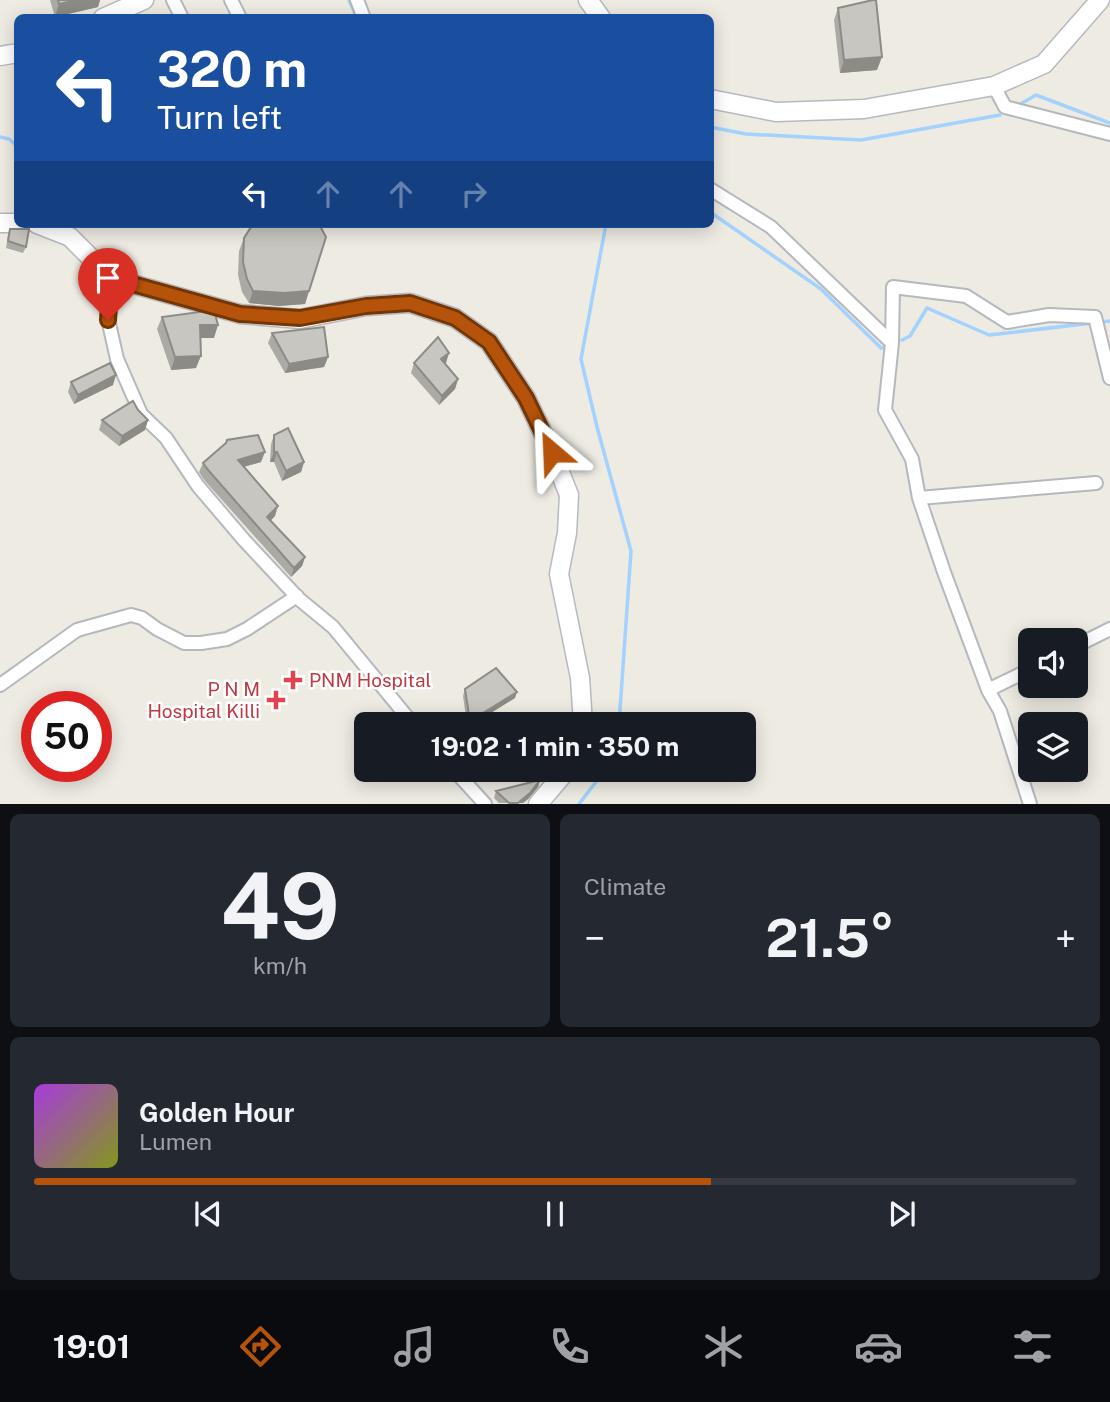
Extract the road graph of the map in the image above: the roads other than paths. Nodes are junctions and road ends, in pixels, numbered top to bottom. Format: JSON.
{"nodes":[{"id":1,"x":144,"y":0,"type":"edge"},
{"id":2,"x":1100,"y":0,"type":"edge"},
{"id":3,"x":112,"y":14,"type":"edge"},
{"id":4,"x":994,"y":86,"type":"junction"},
{"id":5,"x":714,"y":100,"type":"edge"},
{"id":6,"x":1110,"y":134,"type":"edge"},
{"id":7,"x":714,"y":191,"type":"edge"},
{"id":8,"x":61,"y":228,"type":"edge"},
{"id":9,"x":111,"y":278,"type":"junction"},
{"id":10,"x":892,"y":343,"type":"junction"},
{"id":11,"x":1110,"y":379,"type":"edge"},
{"id":12,"x":1096,"y":483,"type":"dead end"},
{"id":13,"x":919,"y":498,"type":"junction"},
{"id":14,"x":297,"y":596,"type":"junction"},
{"id":15,"x":1110,"y":629,"type":"edge"},
{"id":16,"x":1088,"y":640,"type":"edge"},
{"id":17,"x":1018,"y":675,"type":"edge"},
{"id":18,"x":0,"y":685,"type":"edge"},
{"id":19,"x":988,"y":690,"type":"junction"},
{"id":20,"x":404,"y":712,"type":"edge"},
{"id":21,"x":582,"y":712,"type":"edge"},
{"id":22,"x":465,"y":782,"type":"edge"},
{"id":23,"x":556,"y":782,"type":"edge"},
{"id":24,"x":485,"y":803,"type":"edge"},
{"id":25,"x":538,"y":803,"type":"edge"},
{"id":26,"x":1030,"y":803,"type":"edge"}],
"edges":[{"from":1,"to":3,"type":"main road"},
{"from":2,"to":4,"type":"main road"},
{"from":4,"to":5,"type":"main road"},
{"from":4,"to":6,"type":"street"},
{"from":7,"to":10,"type":"street"},
{"from":8,"to":9,"type":"main road"},
{"from":9,"to":14,"type":"street"},
{"from":9,"to":21,"type":"main road"},
{"from":10,"to":11,"type":"street"},
{"from":10,"to":13,"type":"street"},
{"from":12,"to":13,"type":"street"},
{"from":13,"to":19,"type":"street"},
{"from":14,"to":18,"type":"street"},
{"from":14,"to":20,"type":"street"},
{"from":15,"to":16,"type":"street"},
{"from":17,"to":19,"type":"street"},
{"from":19,"to":26,"type":"street"},
{"from":22,"to":24,"type":"street"},
{"from":23,"to":25,"type":"main road"}]}
